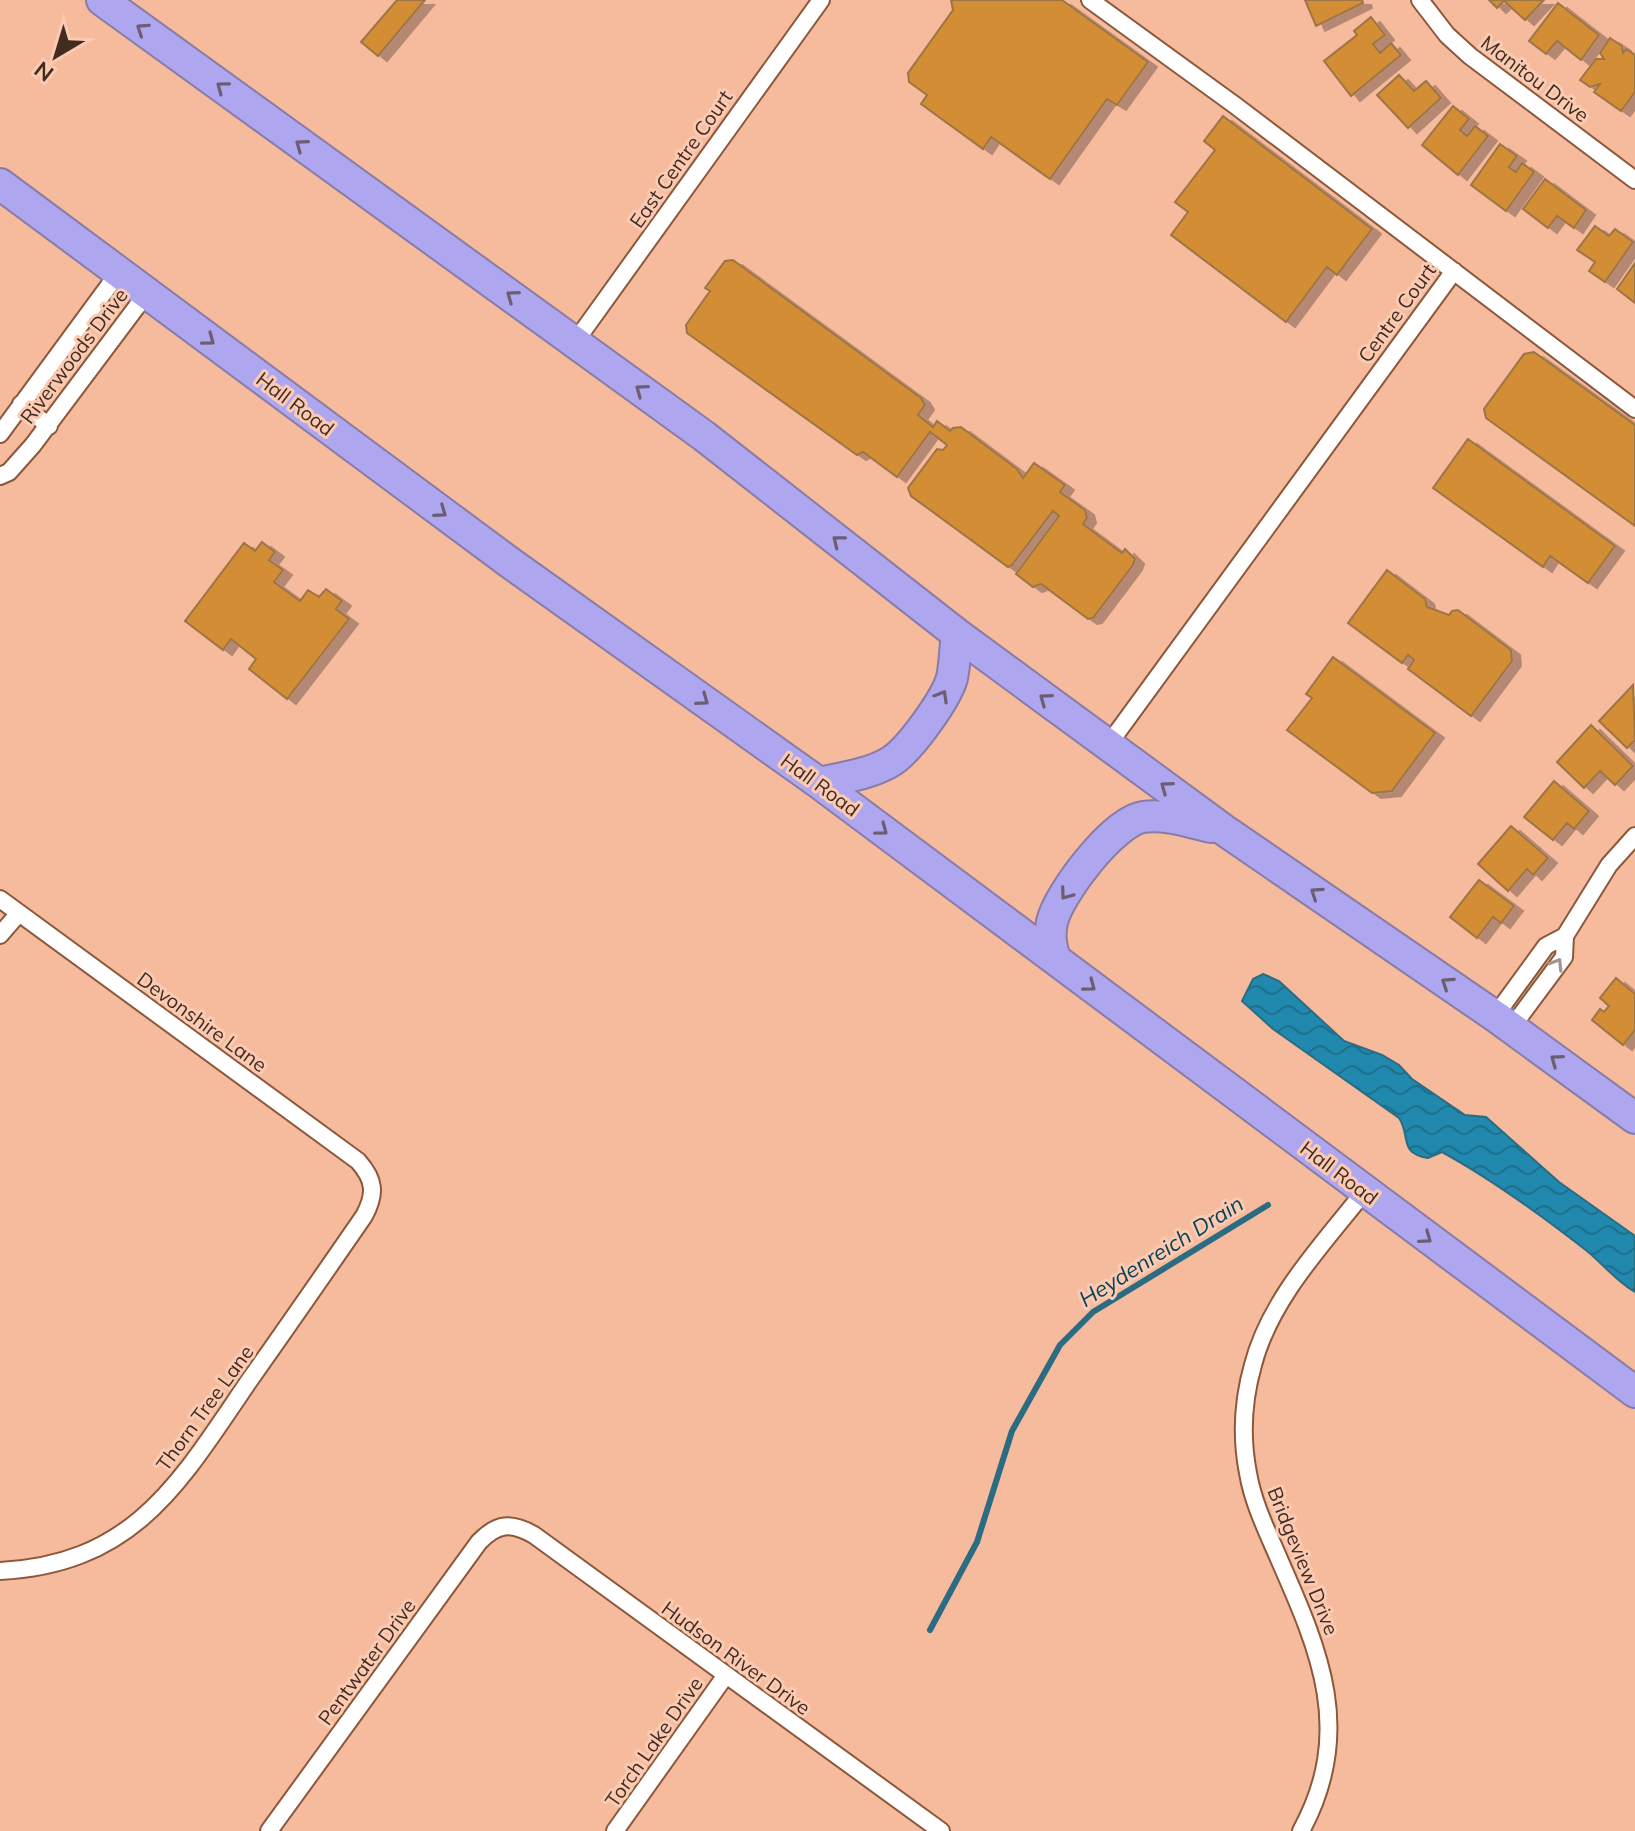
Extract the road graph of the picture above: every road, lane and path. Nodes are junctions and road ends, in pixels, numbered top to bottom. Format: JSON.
{"nodes":[{"id":1,"x":102,"y":0,"type":"edge"},
{"id":2,"x":821,"y":0,"type":"edge"},
{"id":3,"x":1090,"y":0,"type":"edge"},
{"id":4,"x":1420,"y":0,"type":"edge"},
{"id":5,"x":1635,"y":180,"type":"edge"},
{"id":6,"x":0,"y":184,"type":"edge"},
{"id":7,"x":1454,"y":271,"type":"junction"},
{"id":8,"x":119,"y":272,"type":"junction"},
{"id":9,"x":147,"y":293,"type":"junction"},
{"id":10,"x":575,"y":342,"type":"junction"},
{"id":11,"x":21,"y":404,"type":"junction"},
{"id":12,"x":1635,"y":409,"type":"edge"},
{"id":13,"x":49,"y":426,"type":"junction"},
{"id":14,"x":0,"y":434,"type":"edge"},
{"id":15,"x":0,"y":476,"type":"edge"},
{"id":16,"x":957,"y":634,"type":"junction"},
{"id":17,"x":1108,"y":745,"type":"junction"},
{"id":18,"x":819,"y":783,"type":"junction"},
{"id":19,"x":1224,"y":830,"type":"junction"},
{"id":20,"x":1635,"y":836,"type":"edge"},
{"id":21,"x":0,"y":899,"type":"edge"},
{"id":22,"x":19,"y":913,"type":"junction"},
{"id":23,"x":0,"y":935,"type":"edge"},
{"id":24,"x":1055,"y":959,"type":"junction"},
{"id":25,"x":1504,"y":1022,"type":"junction"},
{"id":26,"x":1635,"y":1118,"type":"edge"},
{"id":27,"x":374,"y":1185,"type":"joint"},
{"id":28,"x":1364,"y":1192,"type":"junction"},
{"id":29,"x":1635,"y":1392,"type":"edge"},
{"id":30,"x":504,"y":1524,"type":"joint"},
{"id":31,"x":0,"y":1571,"type":"edge"},
{"id":32,"x":726,"y":1675,"type":"junction"},
{"id":33,"x":269,"y":1831,"type":"edge"},
{"id":34,"x":615,"y":1831,"type":"edge"},
{"id":35,"x":941,"y":1831,"type":"edge"},
{"id":36,"x":1301,"y":1831,"type":"edge"}],
"edges":[{"from":10,"to":1,"type":"highway","one_way":true},
{"from":2,"to":10,"type":"street","name":"East Centre Court"},
{"from":3,"to":7,"type":"street","name":"Centre Court"},
{"from":4,"to":5,"type":"street","name":"Manitou Drive"},
{"from":6,"to":8,"type":"highway","name":"Hall Road"},
{"from":7,"to":12,"type":"street"},
{"from":7,"to":17,"type":"street","name":"Centre Court"},
{"from":8,"to":9,"type":"highway","name":"Hall Road"},
{"from":8,"to":11,"type":"street","name":"Riverwoods Drive"},
{"from":9,"to":13,"type":"street","name":"Riverwoods Drive"},
{"from":9,"to":18,"type":"highway","name":"Hall Road","one_way":true},
{"from":16,"to":10,"type":"highway","one_way":true},
{"from":11,"to":13,"type":"street"},
{"from":11,"to":14,"type":"street","name":"Riverwoods Drive"},
{"from":13,"to":15,"type":"street","name":"Riverwoods Drive"},
{"from":17,"to":16,"type":"highway","one_way":true},
{"from":18,"to":16,"type":"highway","one_way":true},
{"from":19,"to":17,"type":"highway","one_way":true},
{"from":18,"to":24,"type":"highway","name":"Hall Road","one_way":true},
{"from":19,"to":24,"type":"highway","one_way":true},
{"from":25,"to":19,"type":"highway","one_way":true},
{"from":20,"to":25,"type":"street"},
{"from":21,"to":22,"type":"street","name":"Devonshire Lane"},
{"from":22,"to":23,"type":"street"},
{"from":22,"to":27,"type":"street","name":"Devonshire Lane"},
{"from":24,"to":28,"type":"highway","name":"Hall Road","one_way":true},
{"from":26,"to":25,"type":"highway","one_way":true},
{"from":27,"to":31,"type":"street","name":"Thorn Tree Lane"},
{"from":28,"to":29,"type":"highway","name":"Hall Road","one_way":true},
{"from":28,"to":36,"type":"street","name":"Bridgeview Drive"},
{"from":30,"to":32,"type":"street","name":"Hudson River Drive"},
{"from":30,"to":33,"type":"street","name":"Pentwater Drive"},
{"from":32,"to":34,"type":"street","name":"Torch Lake Drive"},
{"from":32,"to":35,"type":"street","name":"Hudson River Drive"}]}
